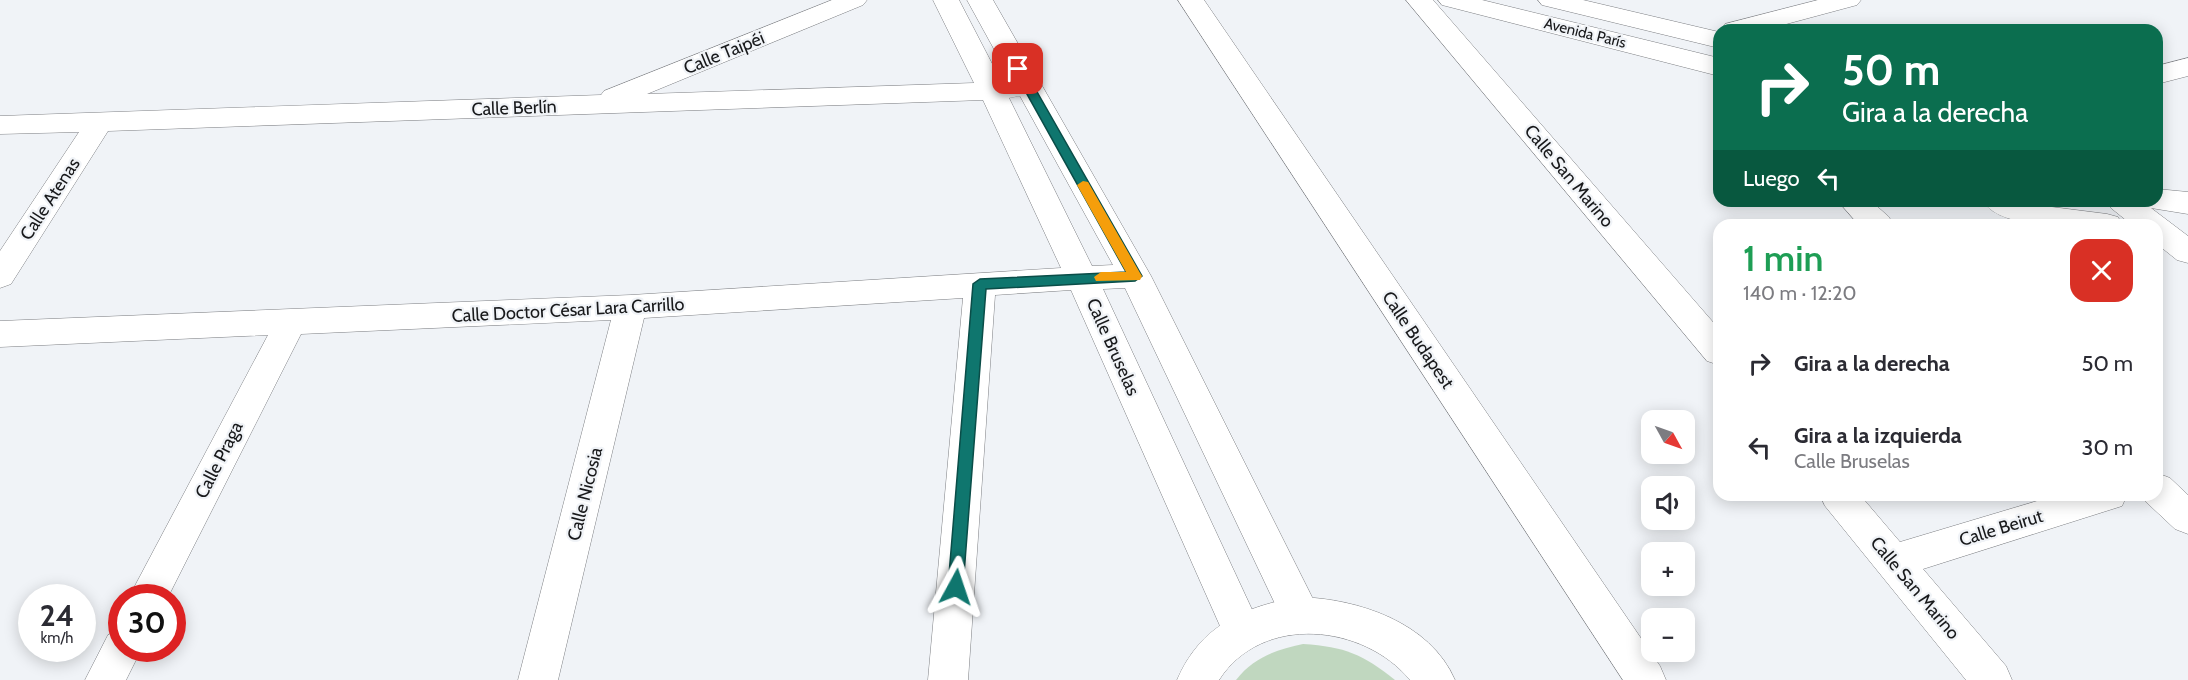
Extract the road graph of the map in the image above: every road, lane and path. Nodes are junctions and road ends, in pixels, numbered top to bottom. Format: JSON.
{"nodes":[{"id":1,"x":854,"y":0,"type":"edge"},
{"id":2,"x":946,"y":0,"type":"edge"},
{"id":3,"x":980,"y":0,"type":"edge"},
{"id":4,"x":1191,"y":0,"type":"edge"},
{"id":5,"x":1419,"y":0,"type":"edge"},
{"id":6,"x":1451,"y":0,"type":"edge"},
{"id":7,"x":1551,"y":0,"type":"edge"},
{"id":8,"x":1848,"y":0,"type":"edge"},
{"id":9,"x":1757,"y":24,"type":"edge"},
{"id":10,"x":1713,"y":51,"type":"edge"},
{"id":11,"x":1713,"y":52,"type":"edge"},
{"id":12,"x":2188,"y":67,"type":"edge"},
{"id":13,"x":2163,"y":73,"type":"edge"},
{"id":14,"x":1028,"y":86,"type":"junction"},
{"id":15,"x":993,"y":91,"type":"junction"},
{"id":16,"x":593,"y":105,"type":"junction"},
{"id":17,"x":100,"y":121,"type":"junction"},
{"id":18,"x":0,"y":125,"type":"edge"},
{"id":19,"x":1086,"y":190,"type":"junction"},
{"id":20,"x":1045,"y":199,"type":"junction"},
{"id":21,"x":2163,"y":200,"type":"edge"},
{"id":22,"x":2188,"y":203,"type":"edge"},
{"id":23,"x":1859,"y":207,"type":"edge"},
{"id":24,"x":2013,"y":207,"type":"edge"},
{"id":25,"x":2131,"y":207,"type":"edge"},
{"id":26,"x":2032,"y":215,"type":"junction"},
{"id":27,"x":1872,"y":219,"type":"edge"},
{"id":28,"x":2019,"y":219,"type":"edge"},
{"id":29,"x":2062,"y":219,"type":"edge"},
{"id":30,"x":2148,"y":219,"type":"edge"},
{"id":31,"x":2164,"y":230,"type":"edge"},
{"id":32,"x":2188,"y":252,"type":"edge"},
{"id":33,"x":0,"y":276,"type":"edge"},
{"id":34,"x":1135,"y":276,"type":"junction"},
{"id":35,"x":1082,"y":278,"type":"junction"},
{"id":36,"x":980,"y":284,"type":"junction"},
{"id":37,"x":631,"y":307,"type":"junction"},
{"id":38,"x":1705,"y":313,"type":"edge"},
{"id":39,"x":290,"y":324,"type":"junction"},
{"id":40,"x":0,"y":334,"type":"edge"},
{"id":41,"x":1713,"y":335,"type":"edge"},
{"id":42,"x":2163,"y":495,"type":"edge"},
{"id":43,"x":1843,"y":501,"type":"edge"},
{"id":44,"x":2089,"y":501,"type":"edge"},
{"id":45,"x":2188,"y":518,"type":"edge"},
{"id":46,"x":1893,"y":561,"type":"junction"},
{"id":47,"x":155,"y":584,"type":"edge"},
{"id":48,"x":1300,"y":614,"type":"junction"},
{"id":49,"x":1242,"y":632,"type":"junction"},
{"id":50,"x":115,"y":662,"type":"edge"},
{"id":51,"x":105,"y":680,"type":"edge"},
{"id":52,"x":538,"y":680,"type":"edge"},
{"id":53,"x":948,"y":680,"type":"edge"},
{"id":54,"x":1197,"y":680,"type":"edge"},
{"id":55,"x":1435,"y":680,"type":"edge"},
{"id":56,"x":1646,"y":680,"type":"edge"},
{"id":57,"x":1992,"y":680,"type":"edge"}],
"edges":[{"from":1,"to":16,"type":"street","name":"Calle Taipéi"},
{"from":2,"to":15,"type":"street","name":"Calle Bruselas"},
{"from":3,"to":14,"type":"street"},
{"from":4,"to":56,"type":"street","name":"Calle Budapest"},
{"from":5,"to":38,"type":"street","name":"Calle San Marino"},
{"from":6,"to":11,"type":"street","name":"Avenida París"},
{"from":7,"to":10,"type":"street","name":"Avenida París"},
{"from":8,"to":9,"type":"street"},
{"from":12,"to":13,"type":"street"},
{"from":14,"to":15,"type":"street","name":"Calle Berlín"},
{"from":14,"to":19,"type":"street"},
{"from":15,"to":16,"type":"street","name":"Calle Berlín"},
{"from":15,"to":20,"type":"street","name":"Calle Bruselas"},
{"from":16,"to":17,"type":"street","name":"Calle Berlín"},
{"from":17,"to":18,"type":"street","name":"Calle Berlín"},
{"from":17,"to":33,"type":"street","name":"Calle Atenas"},
{"from":19,"to":20,"type":"street"},
{"from":19,"to":34,"type":"street"},
{"from":20,"to":35,"type":"street","name":"Calle Bruselas"},
{"from":21,"to":22,"type":"street"},
{"from":23,"to":27,"type":"street"},
{"from":24,"to":26,"type":"street"},
{"from":25,"to":30,"type":"street"},
{"from":26,"to":28,"type":"street"},
{"from":26,"to":29,"type":"street"},
{"from":31,"to":32,"type":"street"},
{"from":34,"to":35,"type":"street","name":"Calle Doctor César Lara Carrillo"},
{"from":34,"to":48,"type":"street"},
{"from":35,"to":36,"type":"street","name":"Calle Doctor César Lara Carrillo"},
{"from":35,"to":49,"type":"street","name":"Calle Bruselas"},
{"from":36,"to":37,"type":"street","name":"Calle Doctor César Lara Carrillo"},
{"from":36,"to":53,"type":"street"},
{"from":37,"to":39,"type":"street","name":"Calle Doctor César Lara Carrillo"},
{"from":37,"to":52,"type":"street","name":"Calle Nicosia"},
{"from":38,"to":41,"type":"street","name":"Calle San Marino"},
{"from":39,"to":40,"type":"street","name":"Calle Doctor César Lara Carrillo"},
{"from":39,"to":47,"type":"street","name":"Calle Praga"},
{"from":42,"to":45,"type":"street"},
{"from":43,"to":46,"type":"street","name":"Calle San Marino"},
{"from":44,"to":46,"type":"street","name":"Calle Beirut"},
{"from":46,"to":57,"type":"street","name":"Calle San Marino"},
{"from":48,"to":49,"type":"street"},
{"from":48,"to":55,"type":"street"},
{"from":49,"to":54,"type":"street"},
{"from":50,"to":51,"type":"street"}]}
